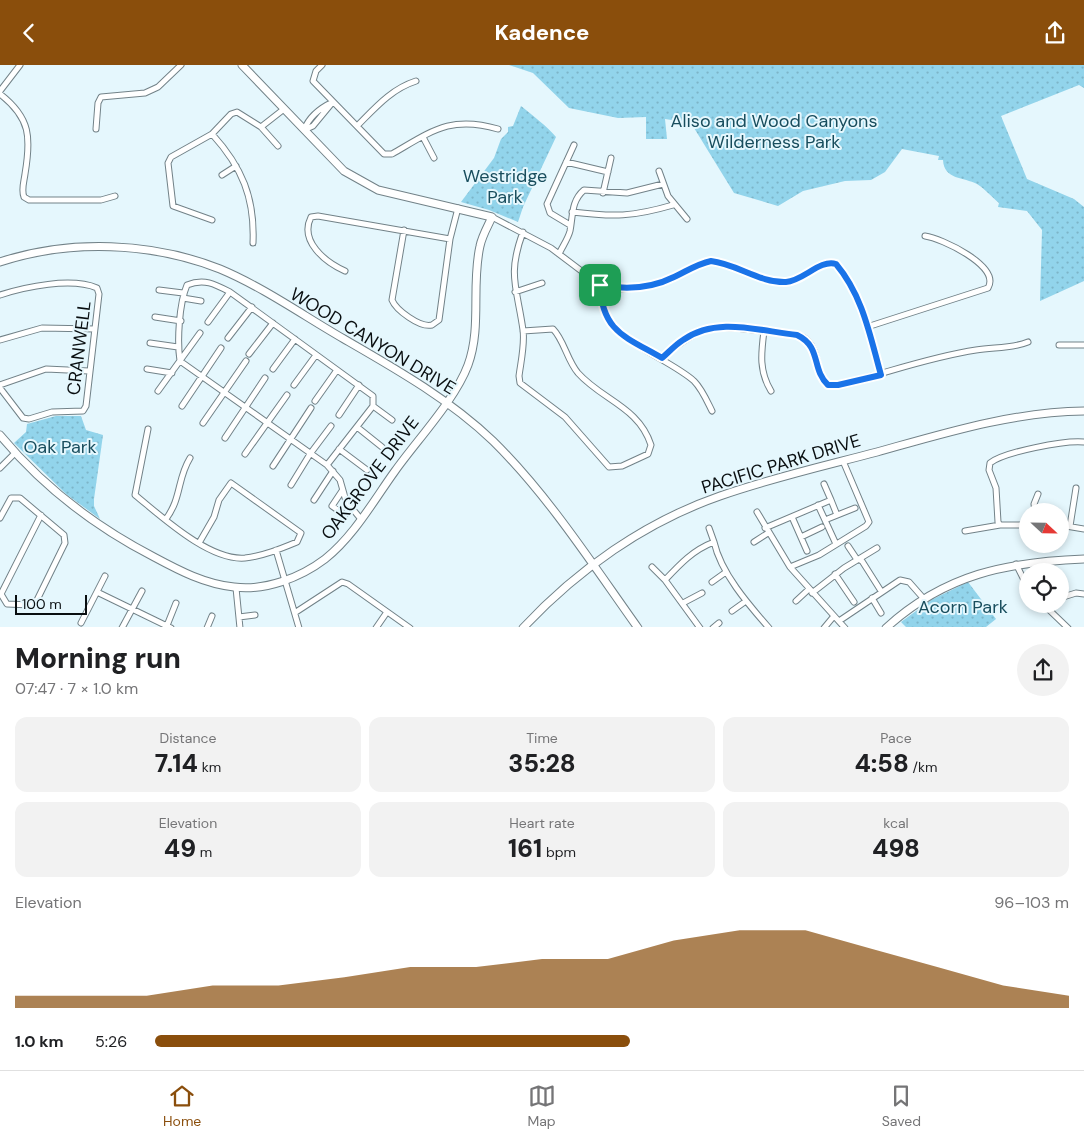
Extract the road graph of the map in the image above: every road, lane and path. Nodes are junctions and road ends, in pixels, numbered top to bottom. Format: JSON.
{"nodes":[{"id":1,"x":20,"y":65,"type":"edge"},
{"id":2,"x":181,"y":65,"type":"edge"},
{"id":3,"x":242,"y":65,"type":"edge"},
{"id":4,"x":322,"y":65,"type":"edge"},
{"id":5,"x":416,"y":81,"type":"dead end"},
{"id":6,"x":0,"y":91,"type":"edge"},
{"id":7,"x":0,"y":95,"type":"edge"},
{"id":8,"x":333,"y":102,"type":"junction"},
{"id":9,"x":284,"y":109,"type":"junction"},
{"id":10,"x":318,"y":111,"type":"junction"},
{"id":11,"x":323,"y":116,"type":"junction"},
{"id":12,"x":357,"y":126,"type":"junction"},
{"id":13,"x":261,"y":127,"type":"junction"},
{"id":14,"x":96,"y":129,"type":"dead end"},
{"id":15,"x":498,"y":129,"type":"dead end"},
{"id":16,"x":304,"y":130,"type":"junction"},
{"id":17,"x":212,"y":134,"type":"junction"},
{"id":18,"x":423,"y":137,"type":"junction"},
{"id":19,"x":574,"y":145,"type":"dead end"},
{"id":20,"x":278,"y":146,"type":"dead end"},
{"id":21,"x":434,"y":158,"type":"dead end"},
{"id":22,"x":611,"y":158,"type":"dead end"},
{"id":23,"x":566,"y":162,"type":"junction"},
{"id":24,"x":236,"y":165,"type":"junction"},
{"id":25,"x":659,"y":171,"type":"dead end"},
{"id":26,"x":608,"y":172,"type":"junction"},
{"id":27,"x":222,"y":175,"type":"dead end"},
{"id":28,"x":663,"y":184,"type":"junction"},
{"id":29,"x":603,"y":193,"type":"junction"},
{"id":30,"x":115,"y":196,"type":"dead end"},
{"id":31,"x":673,"y":205,"type":"junction"},
{"id":32,"x":458,"y":208,"type":"junction"},
{"id":33,"x":572,"y":212,"type":"junction"},
{"id":34,"x":492,"y":217,"type":"junction"},
{"id":35,"x":687,"y":219,"type":"dead end"},
{"id":36,"x":212,"y":220,"type":"dead end"},
{"id":37,"x":570,"y":225,"type":"junction"},
{"id":38,"x":404,"y":230,"type":"junction"},
{"id":39,"x":523,"y":231,"type":"junction"},
{"id":40,"x":925,"y":236,"type":"dead end"},
{"id":41,"x":450,"y":239,"type":"junction"},
{"id":42,"x":253,"y":243,"type":"dead end"},
{"id":43,"x":559,"y":254,"type":"junction"},
{"id":44,"x":0,"y":262,"type":"edge"},
{"id":45,"x":345,"y":271,"type":"dead end"},
{"id":46,"x":542,"y":283,"type":"dead end"},
{"id":47,"x":600,"y":285,"type":"junction"},
{"id":48,"x":159,"y":290,"type":"dead end"},
{"id":49,"x":230,"y":292,"type":"junction"},
{"id":50,"x":516,"y":292,"type":"junction"},
{"id":51,"x":0,"y":295,"type":"edge"},
{"id":52,"x":183,"y":296,"type":"junction"},
{"id":53,"x":201,"y":301,"type":"dead end"},
{"id":54,"x":252,"y":307,"type":"junction"},
{"id":55,"x":155,"y":317,"type":"dead end"},
{"id":56,"x":181,"y":321,"type":"junction"},
{"id":57,"x":208,"y":322,"type":"dead end"},
{"id":58,"x":273,"y":323,"type":"junction"},
{"id":59,"x":867,"y":327,"type":"junction"},
{"id":60,"x":95,"y":329,"type":"junction"},
{"id":61,"x":523,"y":331,"type":"junction"},
{"id":62,"x":764,"y":331,"type":"junction"},
{"id":63,"x":200,"y":333,"type":"dead end"},
{"id":64,"x":228,"y":337,"type":"dead end"},
{"id":65,"x":295,"y":339,"type":"junction"},
{"id":66,"x":0,"y":340,"type":"edge"},
{"id":67,"x":1028,"y":342,"type":"dead end"},
{"id":68,"x":150,"y":343,"type":"dead end"},
{"id":69,"x":1059,"y":345,"type":"dead end"},
{"id":70,"x":1084,"y":345,"type":"edge"},
{"id":71,"x":178,"y":347,"type":"junction"},
{"id":72,"x":221,"y":348,"type":"dead end"},
{"id":73,"x":249,"y":353,"type":"dead end"},
{"id":74,"x":316,"y":355,"type":"junction"},
{"id":75,"x":662,"y":358,"type":"junction"},
{"id":76,"x":180,"y":361,"type":"junction"},
{"id":77,"x":246,"y":361,"type":"dead end"},
{"id":78,"x":147,"y":369,"type":"dead end"},
{"id":79,"x":273,"y":369,"type":"dead end"},
{"id":80,"x":337,"y":370,"type":"junction"},
{"id":81,"x":88,"y":371,"type":"junction"},
{"id":82,"x":172,"y":373,"type":"junction"},
{"id":83,"x":881,"y":375,"type":"junction"},
{"id":84,"x":202,"y":376,"type":"junction"},
{"id":85,"x":265,"y":378,"type":"dead end"},
{"id":86,"x":294,"y":385,"type":"dead end"},
{"id":87,"x":359,"y":385,"type":"junction"},
{"id":88,"x":0,"y":386,"type":"edge"},
{"id":89,"x":158,"y":391,"type":"dead end"},
{"id":90,"x":770,"y":391,"type":"dead end"},
{"id":91,"x":224,"y":392,"type":"junction"},
{"id":92,"x":287,"y":395,"type":"dead end"},
{"id":93,"x":315,"y":401,"type":"dead end"},
{"id":94,"x":446,"y":402,"type":"junction"},
{"id":95,"x":182,"y":406,"type":"dead end"},
{"id":96,"x":373,"y":406,"type":"junction"},
{"id":97,"x":245,"y":408,"type":"junction"},
{"id":98,"x":311,"y":408,"type":"dead end"},
{"id":99,"x":712,"y":411,"type":"dead end"},
{"id":100,"x":1084,"y":411,"type":"edge"},
{"id":101,"x":339,"y":415,"type":"dead end"},
{"id":102,"x":392,"y":420,"type":"dead end"},
{"id":103,"x":203,"y":423,"type":"dead end"},
{"id":104,"x":266,"y":423,"type":"junction"},
{"id":105,"x":331,"y":426,"type":"dead end"},
{"id":106,"x":357,"y":427,"type":"junction"},
{"id":107,"x":148,"y":429,"type":"dead end"},
{"id":108,"x":0,"y":435,"type":"edge"},
{"id":109,"x":225,"y":438,"type":"dead end"},
{"id":110,"x":288,"y":440,"type":"junction"},
{"id":111,"x":1084,"y":442,"type":"edge"},
{"id":112,"x":382,"y":447,"type":"dead end"},
{"id":113,"x":339,"y":449,"type":"junction"},
{"id":114,"x":15,"y":453,"type":"junction"},
{"id":115,"x":245,"y":454,"type":"dead end"},
{"id":116,"x":310,"y":454,"type":"junction"},
{"id":117,"x":190,"y":457,"type":"dead end"},
{"id":118,"x":843,"y":461,"type":"junction"},
{"id":119,"x":326,"y":465,"type":"junction"},
{"id":120,"x":273,"y":466,"type":"dead end"},
{"id":121,"x":0,"y":468,"type":"edge"},
{"id":122,"x":367,"y":470,"type":"dead end"},
{"id":123,"x":333,"y":471,"type":"junction"},
{"id":124,"x":824,"y":484,"type":"dead end"},
{"id":125,"x":291,"y":485,"type":"dead end"},
{"id":126,"x":1076,"y":488,"type":"dead end"},
{"id":127,"x":342,"y":491,"type":"junction"},
{"id":128,"x":1038,"y":494,"type":"dead end"},
{"id":129,"x":314,"y":500,"type":"dead end"},
{"id":130,"x":831,"y":500,"type":"junction"},
{"id":131,"x":1034,"y":503,"type":"edge"},
{"id":132,"x":818,"y":505,"type":"junction"},
{"id":133,"x":855,"y":508,"type":"dead end"},
{"id":134,"x":757,"y":512,"type":"dead end"},
{"id":135,"x":41,"y":515,"type":"junction"},
{"id":136,"x":345,"y":515,"type":"dead end"},
{"id":137,"x":837,"y":515,"type":"junction"},
{"id":138,"x":792,"y":517,"type":"junction"},
{"id":139,"x":0,"y":518,"type":"edge"},
{"id":140,"x":360,"y":518,"type":"junction"},
{"id":141,"x":166,"y":519,"type":"junction"},
{"id":142,"x":825,"y":520,"type":"junction"},
{"id":143,"x":1000,"y":525,"type":"junction"},
{"id":144,"x":1019,"y":525,"type":"edge"},
{"id":145,"x":1070,"y":526,"type":"joint"},
{"id":146,"x":822,"y":527,"type":"dead end"},
{"id":147,"x":709,"y":528,"type":"dead end"},
{"id":148,"x":1084,"y":529,"type":"edge"},
{"id":149,"x":767,"y":531,"type":"junction"},
{"id":150,"x":965,"y":531,"type":"dead end"},
{"id":151,"x":800,"y":537,"type":"junction"},
{"id":152,"x":714,"y":542,"type":"junction"},
{"id":153,"x":754,"y":542,"type":"dead end"},
{"id":154,"x":199,"y":543,"type":"junction"},
{"id":155,"x":836,"y":544,"type":"junction"},
{"id":156,"x":848,"y":546,"type":"dead end"},
{"id":157,"x":878,"y":548,"type":"dead end"},
{"id":158,"x":276,"y":550,"type":"junction"},
{"id":159,"x":807,"y":551,"type":"dead end"},
{"id":160,"x":859,"y":559,"type":"junction"},
{"id":161,"x":1084,"y":559,"type":"edge"},
{"id":162,"x":1016,"y":564,"type":"junction"},
{"id":163,"x":592,"y":565,"type":"junction"},
{"id":164,"x":652,"y":567,"type":"dead end"},
{"id":165,"x":790,"y":567,"type":"junction"},
{"id":166,"x":1019,"y":570,"type":"edge"},
{"id":167,"x":726,"y":572,"type":"junction"},
{"id":168,"x":835,"y":574,"type":"junction"},
{"id":169,"x":105,"y":576,"type":"dead end"},
{"id":170,"x":286,"y":580,"type":"junction"},
{"id":171,"x":665,"y":580,"type":"junction"},
{"id":172,"x":712,"y":582,"type":"dead end"},
{"id":173,"x":236,"y":587,"type":"junction"},
{"id":174,"x":142,"y":591,"type":"dead end"},
{"id":175,"x":810,"y":591,"type":"junction"},
{"id":176,"x":881,"y":591,"type":"junction"},
{"id":177,"x":97,"y":592,"type":"junction"},
{"id":178,"x":702,"y":593,"type":"dead end"},
{"id":179,"x":1084,"y":594,"type":"edge"},
{"id":180,"x":1069,"y":595,"type":"edge"},
{"id":181,"x":872,"y":598,"type":"junction"},
{"id":182,"x":924,"y":599,"type":"junction"},
{"id":183,"x":746,"y":601,"type":"junction"},
{"id":184,"x":796,"y":601,"type":"dead end"},
{"id":185,"x":854,"y":602,"type":"dead end"},
{"id":186,"x":176,"y":603,"type":"dead end"},
{"id":187,"x":683,"y":603,"type":"junction"},
{"id":188,"x":132,"y":611,"type":"junction"},
{"id":189,"x":732,"y":611,"type":"dead end"},
{"id":190,"x":296,"y":612,"type":"junction"},
{"id":191,"x":387,"y":612,"type":"junction"},
{"id":192,"x":881,"y":613,"type":"dead end"},
{"id":193,"x":1054,"y":613,"type":"edge"},
{"id":194,"x":255,"y":615,"type":"dead end"},
{"id":195,"x":212,"y":616,"type":"dead end"},
{"id":196,"x":834,"y":616,"type":"junction"},
{"id":197,"x":239,"y":617,"type":"junction"},
{"id":198,"x":840,"y":621,"type":"junction"},
{"id":199,"x":81,"y":623,"type":"dead end"},
{"id":200,"x":718,"y":623,"type":"dead end"},
{"id":201,"x":122,"y":627,"type":"edge"},
{"id":202,"x":168,"y":627,"type":"edge"},
{"id":203,"x":207,"y":627,"type":"edge"},
{"id":204,"x":240,"y":627,"type":"edge"},
{"id":205,"x":299,"y":627,"type":"edge"},
{"id":206,"x":376,"y":627,"type":"edge"},
{"id":207,"x":410,"y":627,"type":"edge"},
{"id":208,"x":523,"y":627,"type":"edge"},
{"id":209,"x":638,"y":627,"type":"edge"},
{"id":210,"x":700,"y":627,"type":"edge"},
{"id":211,"x":713,"y":627,"type":"edge"},
{"id":212,"x":768,"y":627,"type":"edge"},
{"id":213,"x":824,"y":627,"type":"edge"},
{"id":214,"x":845,"y":627,"type":"edge"},
{"id":215,"x":886,"y":627,"type":"edge"},
{"id":216,"x":1068,"y":627,"type":"edge"}],
"edges":[{"from":1,"to":6,"type":"street"},
{"from":2,"to":14,"type":"street"},
{"from":3,"to":9,"type":"street"},
{"from":4,"to":8,"type":"street"},
{"from":5,"to":12,"type":"street"},
{"from":7,"to":30,"type":"street"},
{"from":8,"to":10,"type":"street"},
{"from":8,"to":11,"type":"street"},
{"from":8,"to":12,"type":"street"},
{"from":9,"to":13,"type":"street"},
{"from":9,"to":16,"type":"street"},
{"from":10,"to":11,"type":"street"},
{"from":10,"to":16,"type":"street"},
{"from":11,"to":16,"type":"street"},
{"from":12,"to":18,"type":"street"},
{"from":13,"to":17,"type":"street"},
{"from":13,"to":20,"type":"street"},
{"from":15,"to":18,"type":"street"},
{"from":16,"to":32,"type":"street"},
{"from":17,"to":24,"type":"street"},
{"from":17,"to":36,"type":"street"},
{"from":18,"to":21,"type":"street"},
{"from":19,"to":23,"type":"street"},
{"from":22,"to":26,"type":"street"},
{"from":23,"to":26,"type":"street"},
{"from":23,"to":37,"type":"street"},
{"from":24,"to":27,"type":"street"},
{"from":24,"to":42,"type":"street"},
{"from":25,"to":28,"type":"street"},
{"from":26,"to":29,"type":"street"},
{"from":28,"to":29,"type":"street"},
{"from":28,"to":31,"type":"street"},
{"from":29,"to":33,"type":"street"},
{"from":31,"to":33,"type":"street"},
{"from":31,"to":35,"type":"street"},
{"from":32,"to":34,"type":"street"},
{"from":32,"to":41,"type":"street"},
{"from":33,"to":37,"type":"street"},
{"from":34,"to":39,"type":"street"},
{"from":34,"to":94,"type":"street","name":"OAKGROVE DRIVE"},
{"from":37,"to":43,"type":"street"},
{"from":38,"to":41,"type":"street"},
{"from":38,"to":41,"type":"street"},
{"from":38,"to":45,"type":"street"},
{"from":39,"to":43,"type":"street"},
{"from":39,"to":50,"type":"street"},
{"from":40,"to":59,"type":"street"},
{"from":43,"to":47,"type":"street"},
{"from":44,"to":94,"type":"street","name":"WOOD CANYON DRIVE"},
{"from":46,"to":50,"type":"street"},
{"from":47,"to":59,"type":"street"},
{"from":47,"to":75,"type":"street"},
{"from":48,"to":52,"type":"street"},
{"from":49,"to":52,"type":"street"},
{"from":49,"to":54,"type":"street"},
{"from":49,"to":57,"type":"street"},
{"from":50,"to":61,"type":"street"},
{"from":51,"to":60,"type":"street","name":"CRANWELL"},
{"from":52,"to":53,"type":"street"},
{"from":52,"to":56,"type":"street"},
{"from":54,"to":58,"type":"street"},
{"from":54,"to":64,"type":"street"},
{"from":55,"to":56,"type":"street"},
{"from":56,"to":71,"type":"street"},
{"from":58,"to":65,"type":"street"},
{"from":58,"to":73,"type":"street"},
{"from":59,"to":83,"type":"street"},
{"from":60,"to":66,"type":"street"},
{"from":60,"to":81,"type":"street","name":"CRANWELL"},
{"from":61,"to":61,"type":"street"},
{"from":62,"to":75,"type":"street"},
{"from":62,"to":83,"type":"street"},
{"from":62,"to":90,"type":"street"},
{"from":63,"to":76,"type":"street"},
{"from":65,"to":74,"type":"street"},
{"from":65,"to":79,"type":"street"},
{"from":67,"to":83,"type":"street"},
{"from":68,"to":71,"type":"street"},
{"from":69,"to":70,"type":"street"},
{"from":71,"to":76,"type":"street"},
{"from":72,"to":84,"type":"street"},
{"from":74,"to":80,"type":"street"},
{"from":74,"to":86,"type":"street"},
{"from":75,"to":99,"type":"street"},
{"from":76,"to":82,"type":"street"},
{"from":76,"to":84,"type":"street"},
{"from":77,"to":91,"type":"street"},
{"from":78,"to":82,"type":"street"},
{"from":80,"to":87,"type":"street"},
{"from":80,"to":93,"type":"street"},
{"from":81,"to":88,"type":"street"},
{"from":81,"to":88,"type":"street","name":"CRANWELL"},
{"from":82,"to":89,"type":"street"},
{"from":84,"to":91,"type":"street"},
{"from":84,"to":95,"type":"street"},
{"from":85,"to":97,"type":"street"},
{"from":87,"to":96,"type":"street"},
{"from":87,"to":101,"type":"street"},
{"from":91,"to":97,"type":"street"},
{"from":91,"to":103,"type":"street"},
{"from":92,"to":104,"type":"street"},
{"from":94,"to":140,"type":"street","name":"OAKGROVE DRIVE"},
{"from":94,"to":163,"type":"street","name":"WOOD CANYON DRIVE"},
{"from":96,"to":102,"type":"street"},
{"from":96,"to":106,"type":"street"},
{"from":97,"to":104,"type":"street"},
{"from":97,"to":109,"type":"street"},
{"from":98,"to":110,"type":"street"},
{"from":100,"to":118,"type":"street","name":"PACIFIC PARK DRIVE"},
{"from":104,"to":110,"type":"street"},
{"from":104,"to":115,"type":"street"},
{"from":105,"to":116,"type":"street"},
{"from":106,"to":112,"type":"street"},
{"from":106,"to":113,"type":"street"},
{"from":107,"to":141,"type":"street"},
{"from":108,"to":114,"type":"street","name":"OAKGROVE DRIVE"},
{"from":110,"to":116,"type":"street"},
{"from":110,"to":120,"type":"street"},
{"from":111,"to":143,"type":"street"},
{"from":113,"to":119,"type":"street"},
{"from":113,"to":122,"type":"street"},
{"from":114,"to":121,"type":"street"},
{"from":114,"to":173,"type":"street","name":"OAKGROVE DRIVE"},
{"from":116,"to":119,"type":"street"},
{"from":116,"to":125,"type":"street"},
{"from":117,"to":141,"type":"street"},
{"from":118,"to":155,"type":"street"},
{"from":118,"to":163,"type":"street","name":"PACIFIC PARK DRIVE"},
{"from":119,"to":123,"type":"street"},
{"from":123,"to":127,"type":"street"},
{"from":123,"to":129,"type":"street"},
{"from":124,"to":130,"type":"street"},
{"from":126,"to":145,"type":"street"},
{"from":127,"to":136,"type":"street"},
{"from":127,"to":140,"type":"street"},
{"from":128,"to":131,"type":"street"},
{"from":130,"to":132,"type":"street"},
{"from":130,"to":137,"type":"street"},
{"from":132,"to":138,"type":"street"},
{"from":132,"to":142,"type":"street"},
{"from":133,"to":137,"type":"street"},
{"from":134,"to":149,"type":"street"},
{"from":135,"to":135,"type":"street"},
{"from":135,"to":139,"type":"street"},
{"from":137,"to":142,"type":"street"},
{"from":138,"to":149,"type":"street"},
{"from":138,"to":151,"type":"street"},
{"from":140,"to":170,"type":"street","name":"OAKGROVE DRIVE"},
{"from":141,"to":154,"type":"street"},
{"from":142,"to":155,"type":"street"},
{"from":143,"to":144,"type":"street"},
{"from":143,"to":150,"type":"street"},
{"from":145,"to":148,"type":"street"},
{"from":146,"to":151,"type":"street"},
{"from":147,"to":152,"type":"street"},
{"from":149,"to":153,"type":"street"},
{"from":149,"to":165,"type":"street"},
{"from":151,"to":159,"type":"street"},
{"from":152,"to":167,"type":"street"},
{"from":152,"to":171,"type":"street"},
{"from":154,"to":158,"type":"street"},
{"from":154,"to":158,"type":"street"},
{"from":155,"to":165,"type":"street"},
{"from":156,"to":160,"type":"street"},
{"from":157,"to":160,"type":"street"},
{"from":158,"to":170,"type":"street"},
{"from":160,"to":168,"type":"street"},
{"from":160,"to":176,"type":"street"},
{"from":161,"to":162,"type":"street"},
{"from":162,"to":166,"type":"street"},
{"from":162,"to":182,"type":"street"},
{"from":163,"to":208,"type":"street","name":"PACIFIC PARK DRIVE"},
{"from":163,"to":209,"type":"street","name":"WOOD CANYON DRIVE"},
{"from":164,"to":171,"type":"street"},
{"from":165,"to":175,"type":"street"},
{"from":167,"to":172,"type":"street"},
{"from":167,"to":183,"type":"street"},
{"from":168,"to":175,"type":"street"},
{"from":168,"to":185,"type":"street"},
{"from":169,"to":177,"type":"street"},
{"from":170,"to":173,"type":"street","name":"OAKGROVE DRIVE"},
{"from":170,"to":190,"type":"street"},
{"from":171,"to":187,"type":"street"},
{"from":173,"to":197,"type":"street"},
{"from":174,"to":188,"type":"street"},
{"from":175,"to":184,"type":"street"},
{"from":175,"to":196,"type":"street"},
{"from":176,"to":181,"type":"street"},
{"from":176,"to":182,"type":"street"},
{"from":177,"to":188,"type":"street"},
{"from":177,"to":199,"type":"street"},
{"from":178,"to":187,"type":"street"},
{"from":179,"to":180,"type":"street"},
{"from":181,"to":192,"type":"street"},
{"from":181,"to":198,"type":"street"},
{"from":182,"to":215,"type":"street"},
{"from":183,"to":189,"type":"street"},
{"from":183,"to":212,"type":"street"},
{"from":186,"to":202,"type":"street"},
{"from":187,"to":210,"type":"street"},
{"from":188,"to":201,"type":"street"},
{"from":188,"to":202,"type":"street"},
{"from":190,"to":191,"type":"street"},
{"from":190,"to":205,"type":"street"},
{"from":191,"to":206,"type":"street"},
{"from":191,"to":207,"type":"street"},
{"from":193,"to":216,"type":"street"},
{"from":194,"to":197,"type":"street"},
{"from":195,"to":203,"type":"street"},
{"from":196,"to":198,"type":"street"},
{"from":196,"to":213,"type":"street"},
{"from":197,"to":204,"type":"street"},
{"from":198,"to":214,"type":"street"},
{"from":200,"to":211,"type":"street"}]}
